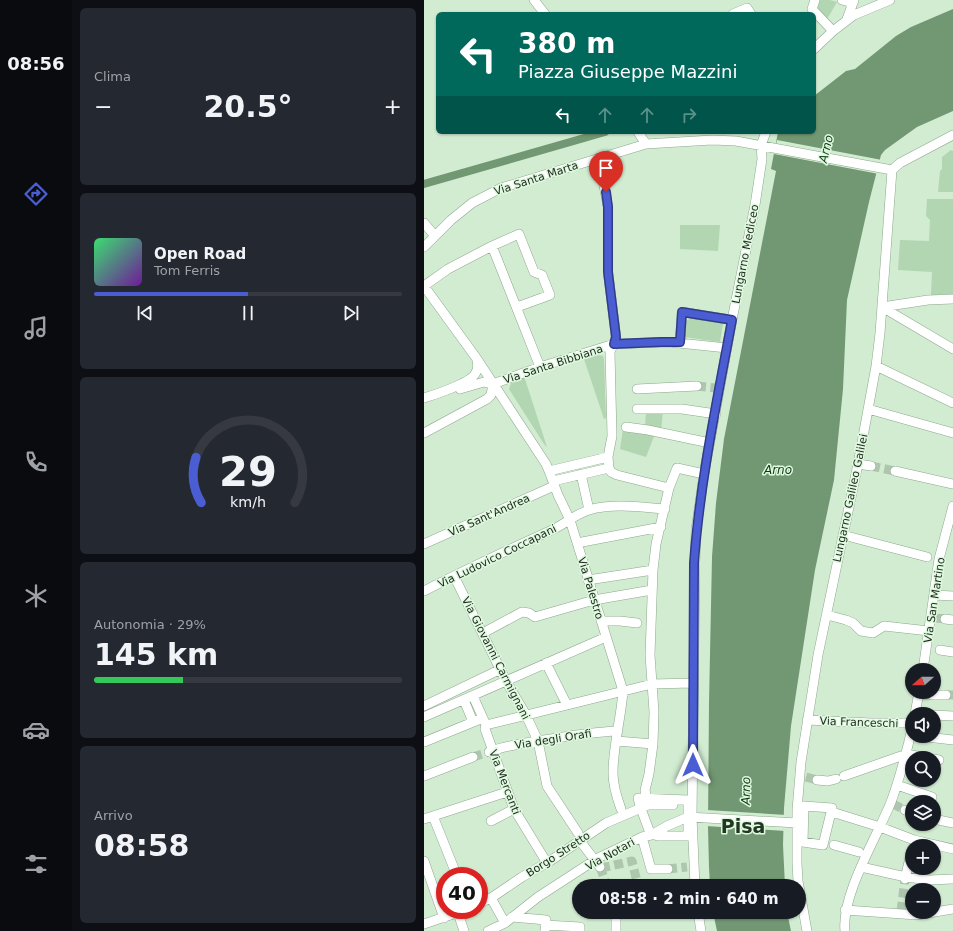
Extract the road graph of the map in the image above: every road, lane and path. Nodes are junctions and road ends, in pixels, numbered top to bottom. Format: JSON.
{"nodes":[{"id":1,"x":534,"y":0,"type":"edge"},
{"id":2,"x":815,"y":0,"type":"edge"},
{"id":3,"x":842,"y":0,"type":"edge"},
{"id":4,"x":890,"y":0,"type":"edge"},
{"id":5,"x":853,"y":2,"type":"edge"},
{"id":6,"x":747,"y":7,"type":"edge"},
{"id":7,"x":543,"y":12,"type":"edge"},
{"id":8,"x":737,"y":12,"type":"edge"},
{"id":9,"x":815,"y":12,"type":"edge"},
{"id":10,"x":816,"y":13,"type":"edge"},
{"id":11,"x":847,"y":19,"type":"junction"},
{"id":12,"x":833,"y":31,"type":"junction"},
{"id":13,"x":816,"y":47,"type":"edge"},
{"id":14,"x":639,"y":134,"type":"edge"},
{"id":15,"x":765,"y":134,"type":"edge"},
{"id":16,"x":953,"y":134,"type":"edge"},
{"id":17,"x":721,"y":136,"type":"edge"},
{"id":18,"x":736,"y":136,"type":"edge"},
{"id":19,"x":646,"y":144,"type":"junction"},
{"id":20,"x":761,"y":145,"type":"junction"},
{"id":21,"x":599,"y":158,"type":"junction"},
{"id":22,"x":889,"y":169,"type":"junction"},
{"id":23,"x":424,"y":223,"type":"edge"},
{"id":24,"x":435,"y":236,"type":"junction"},
{"id":25,"x":492,"y":246,"type":"junction"},
{"id":26,"x":424,"y":247,"type":"edge"},
{"id":27,"x":424,"y":286,"type":"edge"},
{"id":28,"x":953,"y":299,"type":"edge"},
{"id":29,"x":517,"y":307,"type":"junction"},
{"id":30,"x":882,"y":307,"type":"junction"},
{"id":31,"x":732,"y":320,"type":"junction"},
{"id":32,"x":680,"y":342,"type":"junction"},
{"id":33,"x":614,"y":344,"type":"junction"},
{"id":34,"x":727,"y":348,"type":"junction"},
{"id":35,"x":953,"y":349,"type":"edge"},
{"id":36,"x":477,"y":359,"type":"junction"},
{"id":37,"x":876,"y":366,"type":"junction"},
{"id":38,"x":540,"y":367,"type":"junction"},
{"id":39,"x":493,"y":384,"type":"junction"},
{"id":40,"x":697,"y":386,"type":"tunnel mouth"},
{"id":41,"x":637,"y":389,"type":"dead end"},
{"id":42,"x":448,"y":390,"type":"junction"},
{"id":43,"x":424,"y":398,"type":"edge"},
{"id":44,"x":953,"y":403,"type":"edge"},
{"id":45,"x":637,"y":409,"type":"dead end"},
{"id":46,"x":868,"y":409,"type":"junction"},
{"id":47,"x":716,"y":414,"type":"junction"},
{"id":48,"x":626,"y":427,"type":"dead end"},
{"id":49,"x":424,"y":433,"type":"edge"},
{"id":50,"x":953,"y":433,"type":"edge"},
{"id":51,"x":710,"y":443,"type":"junction"},
{"id":52,"x":608,"y":457,"type":"junction"},
{"id":53,"x":858,"y":464,"type":"junction"},
{"id":54,"x":871,"y":466,"type":"tunnel mouth"},
{"id":55,"x":609,"y":468,"type":"junction"},
{"id":56,"x":550,"y":471,"type":"junction"},
{"id":57,"x":896,"y":471,"type":"tunnel mouth"},
{"id":58,"x":581,"y":474,"type":"junction"},
{"id":59,"x":704,"y":474,"type":"junction"},
{"id":60,"x":554,"y":484,"type":"junction"},
{"id":61,"x":953,"y":484,"type":"edge"},
{"id":62,"x":669,"y":488,"type":"junction"},
{"id":63,"x":953,"y":506,"type":"edge"},
{"id":64,"x":665,"y":509,"type":"junction"},
{"id":65,"x":590,"y":510,"type":"junction"},
{"id":66,"x":570,"y":520,"type":"junction"},
{"id":67,"x":660,"y":527,"type":"junction"},
{"id":68,"x":843,"y":535,"type":"junction"},
{"id":69,"x":577,"y":542,"type":"junction"},
{"id":70,"x":424,"y":544,"type":"edge"},
{"id":71,"x":934,"y":558,"type":"junction"},
{"id":72,"x":652,"y":570,"type":"junction"},
{"id":73,"x":454,"y":576,"type":"junction"},
{"id":74,"x":588,"y":580,"type":"junction"},
{"id":75,"x":652,"y":590,"type":"junction"},
{"id":76,"x":424,"y":591,"type":"edge"},
{"id":77,"x":934,"y":595,"type":"junction"},
{"id":78,"x":953,"y":596,"type":"edge"},
{"id":79,"x":594,"y":600,"type":"junction"},
{"id":80,"x":826,"y":615,"type":"junction"},
{"id":81,"x":601,"y":621,"type":"junction"},
{"id":82,"x":637,"y":623,"type":"dead end"},
{"id":83,"x":929,"y":630,"type":"junction"},
{"id":84,"x":483,"y":633,"type":"junction"},
{"id":85,"x":606,"y":637,"type":"junction"},
{"id":86,"x":940,"y":650,"type":"dead end"},
{"id":87,"x":953,"y":652,"type":"edge"},
{"id":88,"x":546,"y":663,"type":"junction"},
{"id":89,"x":925,"y":663,"type":"edge"},
{"id":90,"x":500,"y":669,"type":"junction"},
{"id":91,"x":506,"y":680,"type":"junction"},
{"id":92,"x":652,"y":684,"type":"junction"},
{"id":93,"x":693,"y":684,"type":"junction"},
{"id":94,"x":623,"y":691,"type":"junction"},
{"id":95,"x":424,"y":695,"type":"edge"},
{"id":96,"x":941,"y":695,"type":"edge"},
{"id":97,"x":946,"y":695,"type":"tunnel mouth"},
{"id":98,"x":473,"y":696,"type":"junction"},
{"id":99,"x":464,"y":700,"type":"junction"},
{"id":100,"x":426,"y":705,"type":"edge"},
{"id":101,"x":567,"y":705,"type":"junction"},
{"id":102,"x":526,"y":715,"type":"junction"},
{"id":103,"x":941,"y":715,"type":"edge"},
{"id":104,"x":953,"y":716,"type":"edge"},
{"id":105,"x":424,"y":718,"type":"edge"},
{"id":106,"x":807,"y":720,"type":"junction"},
{"id":107,"x":473,"y":722,"type":"junction"},
{"id":108,"x":484,"y":722,"type":"junction"},
{"id":109,"x":905,"y":723,"type":"edge"},
{"id":110,"x":618,"y":731,"type":"junction"},
{"id":111,"x":941,"y":738,"type":"edge"},
{"id":112,"x":953,"y":740,"type":"edge"},
{"id":113,"x":538,"y":741,"type":"junction"},
{"id":114,"x":616,"y":741,"type":"junction"},
{"id":115,"x":424,"y":742,"type":"edge"},
{"id":116,"x":653,"y":744,"type":"junction"},
{"id":117,"x":491,"y":751,"type":"junction"},
{"id":118,"x":905,"y":754,"type":"edge"},
{"id":119,"x":473,"y":757,"type":"tunnel mouth"},
{"id":120,"x":905,"y":757,"type":"edge"},
{"id":121,"x":424,"y":776,"type":"edge"},
{"id":122,"x":817,"y":780,"type":"tunnel mouth"},
{"id":123,"x":897,"y":785,"type":"junction"},
{"id":124,"x":508,"y":792,"type":"junction"},
{"id":125,"x":926,"y":795,"type":"edge"},
{"id":126,"x":645,"y":804,"type":"junction"},
{"id":127,"x":514,"y":809,"type":"junction"},
{"id":128,"x":832,"y":812,"type":"junction"},
{"id":129,"x":622,"y":813,"type":"junction"},
{"id":130,"x":433,"y":816,"type":"junction"},
{"id":131,"x":686,"y":818,"type":"junction"},
{"id":132,"x":424,"y":819,"type":"edge"},
{"id":133,"x":941,"y":820,"type":"edge"},
{"id":134,"x":491,"y":821,"type":"dead end"},
{"id":135,"x":793,"y":823,"type":"junction"},
{"id":136,"x":953,"y":823,"type":"edge"},
{"id":137,"x":880,"y":827,"type":"junction"},
{"id":138,"x":652,"y":835,"type":"junction"},
{"id":139,"x":642,"y":837,"type":"junction"},
{"id":140,"x":580,"y":838,"type":"junction"},
{"id":141,"x":905,"y":841,"type":"edge"},
{"id":142,"x":829,"y":843,"type":"junction"},
{"id":143,"x":941,"y":848,"type":"edge"},
{"id":144,"x":953,"y":849,"type":"edge"},
{"id":145,"x":863,"y":853,"type":"junction"},
{"id":146,"x":547,"y":863,"type":"junction"},
{"id":147,"x":597,"y":864,"type":"junction"},
{"id":148,"x":425,"y":867,"type":"edge"},
{"id":149,"x":453,"y":867,"type":"edge"},
{"id":150,"x":861,"y":867,"type":"junction"},
{"id":151,"x":668,"y":869,"type":"tunnel mouth"},
{"id":152,"x":907,"y":875,"type":"edge"},
{"id":153,"x":906,"y":878,"type":"junction"},
{"id":154,"x":693,"y":879,"type":"edge"},
{"id":155,"x":953,"y":879,"type":"edge"},
{"id":156,"x":436,"y":897,"type":"edge"},
{"id":157,"x":491,"y":898,"type":"junction"},
{"id":158,"x":488,"y":900,"type":"edge"},
{"id":159,"x":953,"y":909,"type":"edge"},
{"id":160,"x":845,"y":910,"type":"junction"},
{"id":161,"x":441,"y":919,"type":"edge"},
{"id":162,"x":462,"y":919,"type":"edge"},
{"id":163,"x":616,"y":919,"type":"edge"},
{"id":164,"x":699,"y":919,"type":"edge"},
{"id":165,"x":509,"y":920,"type":"junction"},
{"id":166,"x":424,"y":924,"type":"edge"},
{"id":167,"x":545,"y":925,"type":"edge"},
{"id":168,"x":464,"y":931,"type":"edge"},
{"id":169,"x":488,"y":931,"type":"edge"},
{"id":170,"x":580,"y":931,"type":"edge"},
{"id":171,"x":616,"y":931,"type":"edge"},
{"id":172,"x":701,"y":931,"type":"edge"},
{"id":173,"x":807,"y":931,"type":"edge"},
{"id":174,"x":845,"y":931,"type":"edge"}],
"edges":[{"from":1,"to":7,"type":"street"},
{"from":2,"to":9,"type":"street"},
{"from":3,"to":5,"type":"street"},
{"from":4,"to":11,"type":"street"},
{"from":5,"to":11,"type":"street"},
{"from":6,"to":8,"type":"street"},
{"from":10,"to":12,"type":"street"},
{"from":11,"to":12,"type":"street"},
{"from":12,"to":13,"type":"street"},
{"from":14,"to":19,"type":"street"},
{"from":15,"to":20,"type":"street"},
{"from":16,"to":22,"type":"street"},
{"from":17,"to":18,"type":"street","name":"Via Santa Marta"},
{"from":17,"to":19,"type":"street","name":"Via Santa Marta"},
{"from":18,"to":20,"type":"street","name":"Via Santa Marta"},
{"from":19,"to":21,"type":"street","name":"Via Santa Marta"},
{"from":20,"to":22,"type":"street","name":"Via Santa Marta"},
{"from":20,"to":31,"type":"street","name":"Lungarno Mediceo"},
{"from":21,"to":24,"type":"street","name":"Via Santa Marta"},
{"from":21,"to":33,"type":"street"},
{"from":22,"to":30,"type":"street","name":"Lungarno Galileo Galilei"},
{"from":23,"to":24,"type":"street"},
{"from":24,"to":26,"type":"street","name":"Via Santa Marta"},
{"from":25,"to":27,"type":"street"},
{"from":25,"to":29,"type":"street"},
{"from":25,"to":29,"type":"street"},
{"from":27,"to":36,"type":"street","name":"Via Palestro"},
{"from":28,"to":30,"type":"street"},
{"from":29,"to":38,"type":"street"},
{"from":30,"to":35,"type":"street"},
{"from":30,"to":37,"type":"street","name":"Lungarno Galileo Galilei"},
{"from":31,"to":32,"type":"street"},
{"from":31,"to":34,"type":"street","name":"Lungarno Mediceo"},
{"from":32,"to":33,"type":"street","name":"Via Santa Bibbiana"},
{"from":32,"to":34,"type":"street","name":"Via Santa Bibbiana"},
{"from":33,"to":38,"type":"street","name":"Via Santa Bibbiana"},
{"from":33,"to":52,"type":"street"},
{"from":34,"to":47,"type":"street","name":"Lungarno Mediceo"},
{"from":36,"to":39,"type":"street","name":"Via Palestro"},
{"from":36,"to":42,"type":"street"},
{"from":37,"to":44,"type":"street"},
{"from":37,"to":46,"type":"street","name":"Lungarno Galileo Galilei"},
{"from":38,"to":39,"type":"street","name":"Via Santa Bibbiana"},
{"from":39,"to":42,"type":"street","name":"Via Santa Bibbiana"},
{"from":39,"to":49,"type":"street"},
{"from":39,"to":56,"type":"street","name":"Via Palestro"},
{"from":40,"to":41,"type":"street"},
{"from":42,"to":43,"type":"street"},
{"from":45,"to":47,"type":"street"},
{"from":46,"to":50,"type":"street"},
{"from":46,"to":53,"type":"street","name":"Lungarno Galileo Galilei"},
{"from":47,"to":51,"type":"street","name":"Lungarno Mediceo"},
{"from":48,"to":51,"type":"street"},
{"from":51,"to":59,"type":"street","name":"Lungarno Mediceo"},
{"from":52,"to":55,"type":"street"},
{"from":52,"to":56,"type":"street"},
{"from":53,"to":54,"type":"street"},
{"from":53,"to":68,"type":"street","name":"Lungarno Galileo Galilei"},
{"from":55,"to":58,"type":"street","name":"Via Sant'Andrea"},
{"from":55,"to":62,"type":"street"},
{"from":56,"to":60,"type":"street","name":"Via Palestro"},
{"from":57,"to":61,"type":"street"},
{"from":58,"to":60,"type":"street","name":"Via Sant'Andrea"},
{"from":58,"to":65,"type":"street"},
{"from":59,"to":62,"type":"street"},
{"from":59,"to":93,"type":"street","name":"Lungarno Mediceo"},
{"from":60,"to":66,"type":"street","name":"Via Palestro"},
{"from":60,"to":70,"type":"street","name":"Via Sant'Andrea"},
{"from":62,"to":64,"type":"street"},
{"from":63,"to":71,"type":"street","name":"Via San Martino"},
{"from":64,"to":65,"type":"street","name":"Via Ludovico Coccapani"},
{"from":64,"to":67,"type":"street"},
{"from":65,"to":66,"type":"street","name":"Via Ludovico Coccapani"},
{"from":66,"to":69,"type":"street","name":"Via Palestro"},
{"from":66,"to":73,"type":"street","name":"Via Ludovico Coccapani"},
{"from":67,"to":69,"type":"street"},
{"from":67,"to":72,"type":"street"},
{"from":68,"to":71,"type":"street"},
{"from":68,"to":80,"type":"street","name":"Lungarno Galileo Galilei"},
{"from":69,"to":74,"type":"street","name":"Via Palestro"},
{"from":71,"to":77,"type":"street","name":"Via San Martino"},
{"from":72,"to":74,"type":"street"},
{"from":72,"to":75,"type":"street"},
{"from":73,"to":76,"type":"street","name":"Via Ludovico Coccapani"},
{"from":73,"to":84,"type":"street","name":"Via Giovanni Carmignani"},
{"from":74,"to":79,"type":"street","name":"Via Palestro"},
{"from":75,"to":79,"type":"street"},
{"from":75,"to":92,"type":"street"},
{"from":77,"to":78,"type":"street"},
{"from":77,"to":83,"type":"street","name":"Via San Martino"},
{"from":79,"to":81,"type":"street","name":"Via Palestro"},
{"from":79,"to":84,"type":"street"},
{"from":80,"to":83,"type":"street"},
{"from":80,"to":106,"type":"street","name":"Lungarno Galileo Galilei"},
{"from":81,"to":82,"type":"street"},
{"from":81,"to":85,"type":"street","name":"Via Palestro"},
{"from":83,"to":89,"type":"street","name":"Via San Martino"},
{"from":84,"to":90,"type":"street","name":"Via Giovanni Carmignani"},
{"from":85,"to":88,"type":"street"},
{"from":85,"to":94,"type":"street","name":"Via Palestro"},
{"from":86,"to":87,"type":"street"},
{"from":88,"to":91,"type":"street"},
{"from":88,"to":101,"type":"street"},
{"from":90,"to":91,"type":"street","name":"Via Giovanni Carmignani"},
{"from":90,"to":100,"type":"street"},
{"from":91,"to":98,"type":"street"},
{"from":91,"to":102,"type":"street","name":"Via Giovanni Carmignani"},
{"from":92,"to":93,"type":"street"},
{"from":92,"to":94,"type":"street"},
{"from":92,"to":116,"type":"street"},
{"from":93,"to":131,"type":"street","name":"Lungarno Mediceo"},
{"from":94,"to":101,"type":"street"},
{"from":94,"to":110,"type":"street"},
{"from":95,"to":100,"type":"street"},
{"from":96,"to":97,"type":"street"},
{"from":98,"to":99,"type":"street"},
{"from":98,"to":108,"type":"street","name":"Via Mercanti"},
{"from":99,"to":105,"type":"street"},
{"from":99,"to":107,"type":"street"},
{"from":101,"to":102,"type":"street"},
{"from":102,"to":108,"type":"street"},
{"from":102,"to":113,"type":"street","name":"Via Giovanni Carmignani"},
{"from":103,"to":104,"type":"street"},
{"from":106,"to":109,"type":"street","name":"Via Franceschi"},
{"from":106,"to":135,"type":"street","name":"Lungarno Galileo Galilei"},
{"from":107,"to":108,"type":"street"},
{"from":107,"to":115,"type":"street"},
{"from":108,"to":117,"type":"street","name":"Via Mercanti"},
{"from":110,"to":113,"type":"street","name":"Via degli Orafi"},
{"from":110,"to":114,"type":"street"},
{"from":111,"to":112,"type":"street"},
{"from":113,"to":117,"type":"street","name":"Via degli Orafi"},
{"from":113,"to":140,"type":"street","name":"Via Giovanni Carmignani"},
{"from":114,"to":116,"type":"street"},
{"from":114,"to":129,"type":"street"},
{"from":116,"to":126,"type":"street"},
{"from":117,"to":124,"type":"street","name":"Via Mercanti"},
{"from":118,"to":122,"type":"street"},
{"from":119,"to":121,"type":"street"},
{"from":120,"to":123,"type":"street"},
{"from":123,"to":125,"type":"street"},
{"from":123,"to":137,"type":"street"},
{"from":124,"to":127,"type":"street","name":"Via Mercanti"},
{"from":124,"to":130,"type":"street"},
{"from":126,"to":129,"type":"street","name":"Borgo Stretto"},
{"from":126,"to":131,"type":"street"},
{"from":126,"to":138,"type":"street"},
{"from":127,"to":134,"type":"street"},
{"from":127,"to":146,"type":"street","name":"Via Mercanti"},
{"from":128,"to":137,"type":"street"},
{"from":128,"to":142,"type":"street"},
{"from":128,"to":142,"type":"street"},
{"from":129,"to":140,"type":"street","name":"Borgo Stretto"},
{"from":130,"to":132,"type":"street"},
{"from":130,"to":149,"type":"street"},
{"from":131,"to":135,"type":"street"},
{"from":131,"to":138,"type":"street"},
{"from":131,"to":138,"type":"street"},
{"from":131,"to":154,"type":"street"},
{"from":133,"to":136,"type":"street"},
{"from":135,"to":173,"type":"street","name":"Lungarno Galileo Galilei"},
{"from":137,"to":141,"type":"street"},
{"from":137,"to":145,"type":"street"},
{"from":138,"to":139,"type":"street","name":"Via Notari"},
{"from":139,"to":147,"type":"street","name":"Via Notari"},
{"from":139,"to":151,"type":"street"},
{"from":140,"to":146,"type":"street","name":"Borgo Stretto"},
{"from":140,"to":147,"type":"street","name":"Via Giovanni Carmignani"},
{"from":142,"to":145,"type":"street"},
{"from":143,"to":144,"type":"street"},
{"from":145,"to":150,"type":"street"},
{"from":146,"to":157,"type":"street","name":"Borgo Stretto"},
{"from":147,"to":165,"type":"street","name":"Via Notari"},
{"from":148,"to":156,"type":"street"},
{"from":150,"to":153,"type":"street"},
{"from":150,"to":160,"type":"street"},
{"from":152,"to":153,"type":"street"},
{"from":153,"to":155,"type":"street"},
{"from":157,"to":158,"type":"street","name":"Borgo Stretto"},
{"from":157,"to":165,"type":"street"},
{"from":159,"to":160,"type":"street"},
{"from":160,"to":174,"type":"street"},
{"from":161,"to":166,"type":"street"},
{"from":162,"to":168,"type":"street"},
{"from":163,"to":171,"type":"street"},
{"from":164,"to":172,"type":"street"},
{"from":165,"to":167,"type":"street"},
{"from":165,"to":169,"type":"street","name":"Via Notari"},
{"from":167,"to":170,"type":"street"}]}
